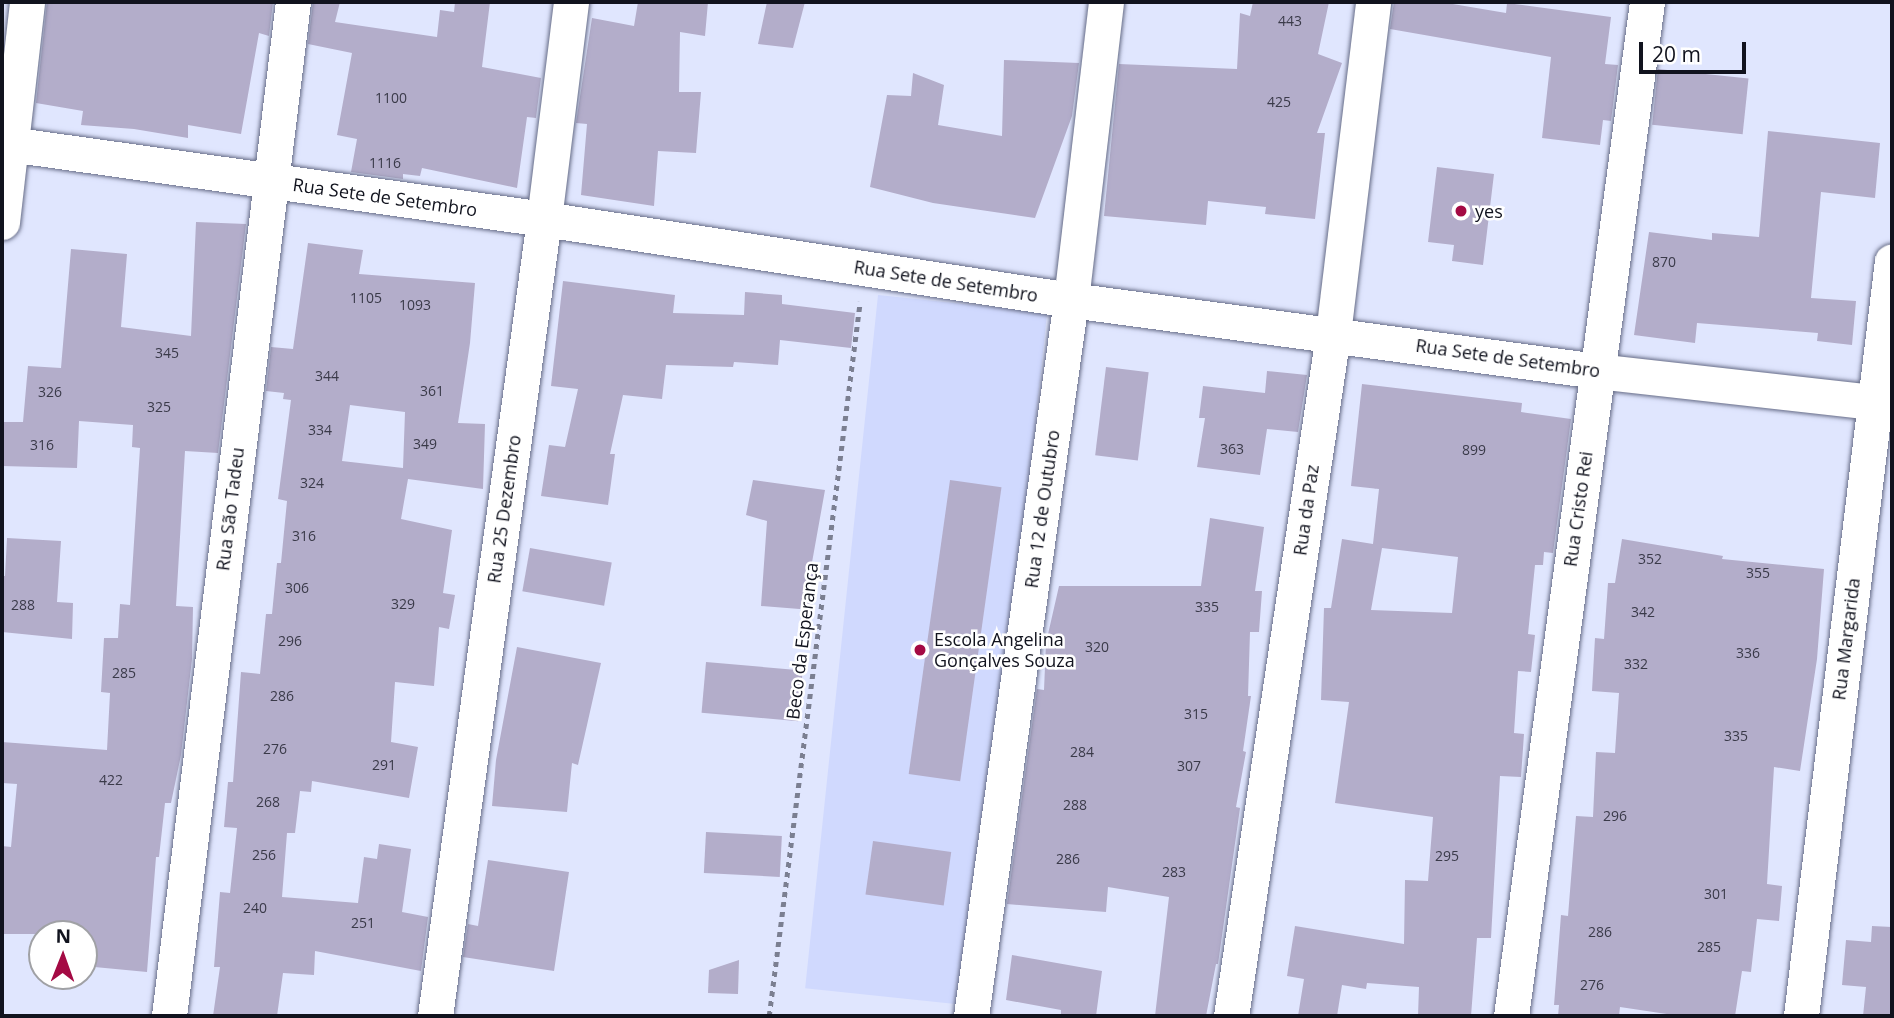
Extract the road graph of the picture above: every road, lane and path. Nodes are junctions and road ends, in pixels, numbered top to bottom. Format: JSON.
{"nodes":[{"id":1,"x":27,"y":2,"type":"edge"},
{"id":2,"x":293,"y":2,"type":"edge"},
{"id":3,"x":571,"y":2,"type":"edge"},
{"id":4,"x":1106,"y":2,"type":"edge"},
{"id":5,"x":1373,"y":2,"type":"edge"},
{"id":6,"x":1647,"y":2,"type":"edge"},
{"id":7,"x":7,"y":144,"type":"edge"},
{"id":8,"x":270,"y":180,"type":"junction"},
{"id":9,"x":544,"y":219,"type":"junction"},
{"id":10,"x":2,"y":222,"type":"edge"},
{"id":11,"x":1892,"y":261,"type":"edge"},
{"id":12,"x":864,"y":268,"type":"junction"},
{"id":13,"x":1071,"y":300,"type":"junction"},
{"id":14,"x":1333,"y":334,"type":"junction"},
{"id":15,"x":1597,"y":371,"type":"junction"},
{"id":16,"x":1883,"y":403,"type":"edge"},
{"id":17,"x":169,"y":1016,"type":"edge"},
{"id":18,"x":435,"y":1016,"type":"edge"},
{"id":19,"x":769,"y":1016,"type":"edge"},
{"id":20,"x":971,"y":1016,"type":"edge"},
{"id":21,"x":1231,"y":1016,"type":"edge"},
{"id":22,"x":1511,"y":1016,"type":"edge"},
{"id":23,"x":1801,"y":1016,"type":"edge"}],
"edges":[{"from":1,"to":7,"type":"street"},
{"from":2,"to":8,"type":"street","name":"Rua São Tadeu"},
{"from":3,"to":9,"type":"street","name":"Rua 25 Dezembro"},
{"from":4,"to":13,"type":"street","name":"Rua 12 de Outubro"},
{"from":5,"to":14,"type":"street","name":"Rua da Paz"},
{"from":6,"to":15,"type":"street","name":"Rua Cristo Rei"},
{"from":7,"to":8,"type":"street","name":"Rua Sete de Setembro"},
{"from":7,"to":10,"type":"street"},
{"from":8,"to":9,"type":"street","name":"Rua Sete de Setembro"},
{"from":8,"to":17,"type":"street","name":"Rua São Tadeu"},
{"from":9,"to":12,"type":"street","name":"Rua Sete de Setembro"},
{"from":9,"to":18,"type":"street","name":"Rua 25 Dezembro"},
{"from":11,"to":16,"type":"street","name":"Rua Margarida"},
{"from":12,"to":13,"type":"street","name":"Rua Sete de Setembro"},
{"from":12,"to":19,"type":"path","name":"Beco da Esperança"},
{"from":13,"to":14,"type":"street","name":"Rua Sete de Setembro"},
{"from":13,"to":20,"type":"street","name":"Rua 12 de Outubro"},
{"from":14,"to":15,"type":"street","name":"Rua Sete de Setembro"},
{"from":14,"to":21,"type":"street","name":"Rua da Paz"},
{"from":15,"to":16,"type":"street","name":"Rua Sete de Setembro"},
{"from":15,"to":22,"type":"street","name":"Rua Cristo Rei"},
{"from":16,"to":23,"type":"street","name":"Rua Margarida"}]}
